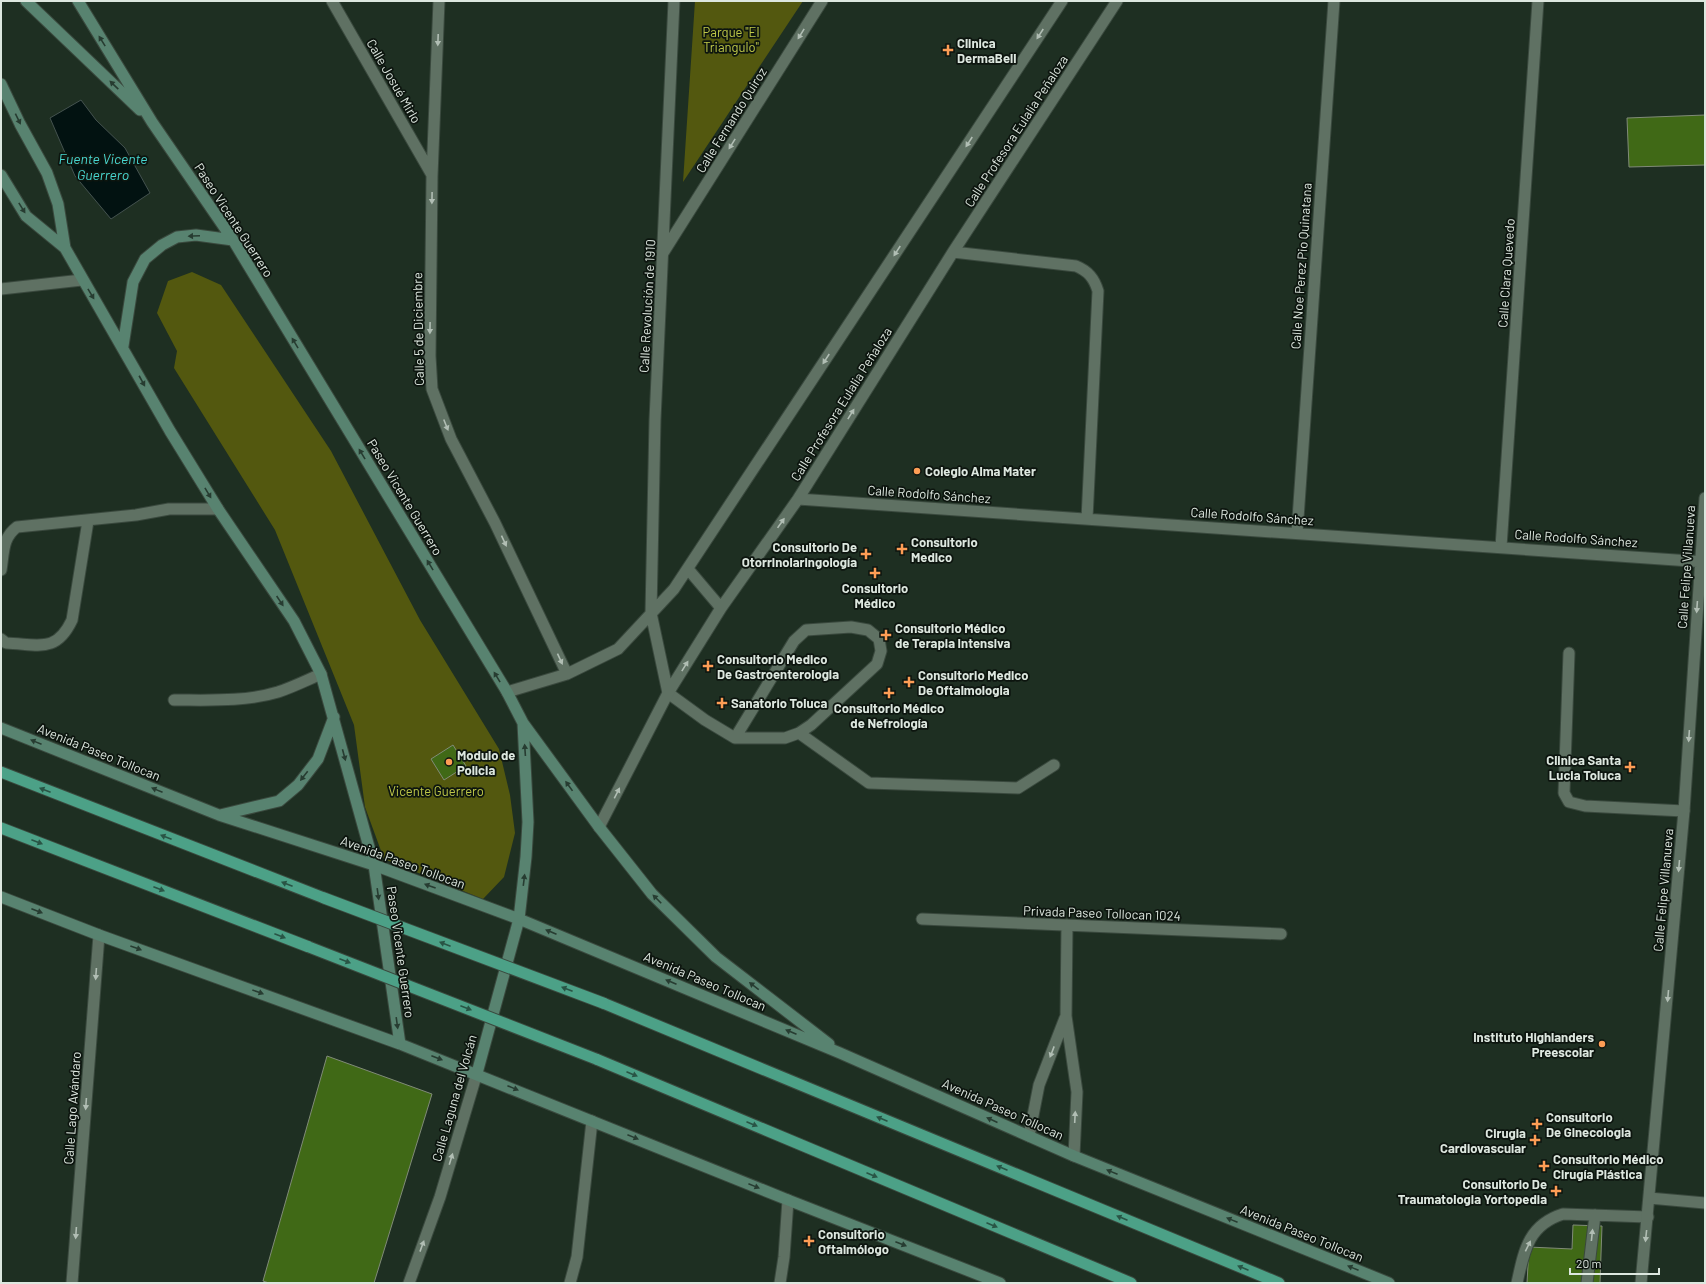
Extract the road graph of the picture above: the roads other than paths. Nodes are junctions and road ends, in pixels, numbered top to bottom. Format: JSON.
{"nodes":[{"id":1,"x":26,"y":1,"type":"edge"},
{"id":2,"x":78,"y":1,"type":"edge"},
{"id":3,"x":332,"y":1,"type":"edge"},
{"id":4,"x":439,"y":1,"type":"edge"},
{"id":5,"x":674,"y":1,"type":"edge"},
{"id":6,"x":822,"y":1,"type":"edge"},
{"id":7,"x":1062,"y":1,"type":"edge"},
{"id":8,"x":1118,"y":1,"type":"edge"},
{"id":9,"x":1334,"y":1,"type":"edge"},
{"id":10,"x":1538,"y":1,"type":"edge"},
{"id":11,"x":1,"y":84,"type":"edge"},
{"id":12,"x":152,"y":122,"type":"junction"},
{"id":13,"x":1,"y":175,"type":"edge"},
{"id":14,"x":432,"y":176,"type":"junction"},
{"id":15,"x":233,"y":240,"type":"junction"},
{"id":16,"x":65,"y":248,"type":"junction"},
{"id":17,"x":953,"y":252,"type":"junction"},
{"id":18,"x":663,"y":253,"type":"junction"},
{"id":19,"x":82,"y":280,"type":"junction"},
{"id":20,"x":1,"y":289,"type":"edge"},
{"id":21,"x":123,"y":346,"type":"junction"},
{"id":22,"x":1705,"y":498,"type":"edge"},
{"id":23,"x":798,"y":499,"type":"junction"},
{"id":24,"x":218,"y":509,"type":"junction"},
{"id":25,"x":1087,"y":519,"type":"junction"},
{"id":26,"x":88,"y":521,"type":"junction"},
{"id":27,"x":1297,"y":533,"type":"junction"},
{"id":28,"x":1501,"y":547,"type":"junction"},
{"id":29,"x":1702,"y":561,"type":"edge"},
{"id":30,"x":688,"y":569,"type":"junction"},
{"id":31,"x":1,"y":570,"type":"edge"},
{"id":32,"x":721,"y":608,"type":"junction"},
{"id":33,"x":651,"y":613,"type":"junction"},
{"id":34,"x":1,"y":639,"type":"edge"},
{"id":35,"x":1569,"y":653,"type":"dead end"},
{"id":36,"x":321,"y":674,"type":"junction"},
{"id":37,"x":567,"y":674,"type":"junction"},
{"id":38,"x":507,"y":692,"type":"junction"},
{"id":39,"x":668,"y":693,"type":"junction"},
{"id":40,"x":174,"y":700,"type":"dead end"},
{"id":41,"x":334,"y":717,"type":"junction"},
{"id":42,"x":523,"y":723,"type":"junction"},
{"id":43,"x":1,"y":728,"type":"edge"},
{"id":44,"x":798,"y":733,"type":"junction"},
{"id":45,"x":735,"y":738,"type":"junction"},
{"id":46,"x":1054,"y":765,"type":"dead end"},
{"id":47,"x":1,"y":772,"type":"edge"},
{"id":48,"x":1684,"y":811,"type":"junction"},
{"id":49,"x":219,"y":815,"type":"junction"},
{"id":50,"x":599,"y":827,"type":"junction"},
{"id":51,"x":1,"y":828,"type":"edge"},
{"id":52,"x":374,"y":865,"type":"junction"},
{"id":53,"x":1,"y":897,"type":"edge"},
{"id":54,"x":519,"y":919,"type":"junction"},
{"id":55,"x":922,"y":919,"type":"dead end"},
{"id":56,"x":1067,"y":925,"type":"junction"},
{"id":57,"x":1281,"y":934,"type":"dead end"},
{"id":58,"x":99,"y":935,"type":"junction"},
{"id":59,"x":1066,"y":1016,"type":"junction"},
{"id":60,"x":400,"y":1044,"type":"junction"},
{"id":61,"x":840,"y":1053,"type":"junction"},
{"id":62,"x":477,"y":1074,"type":"junction"},
{"id":63,"x":592,"y":1121,"type":"junction"},
{"id":64,"x":1029,"y":1136,"type":"junction"},
{"id":65,"x":1074,"y":1156,"type":"junction"},
{"id":66,"x":1649,"y":1198,"type":"junction"},
{"id":67,"x":788,"y":1200,"type":"junction"},
{"id":68,"x":1705,"y":1203,"type":"edge"},
{"id":69,"x":1594,"y":1215,"type":"junction"},
{"id":70,"x":1648,"y":1217,"type":"junction"},
{"id":71,"x":993,"y":1282,"type":"edge"},
{"id":72,"x":72,"y":1283,"type":"edge"},
{"id":73,"x":409,"y":1283,"type":"edge"},
{"id":74,"x":570,"y":1283,"type":"edge"},
{"id":75,"x":780,"y":1283,"type":"edge"},
{"id":76,"x":1131,"y":1283,"type":"edge"},
{"id":77,"x":1278,"y":1283,"type":"edge"},
{"id":78,"x":1389,"y":1283,"type":"edge"},
{"id":79,"x":1517,"y":1283,"type":"edge"},
{"id":80,"x":1587,"y":1283,"type":"edge"},
{"id":81,"x":1641,"y":1283,"type":"edge"}],
"edges":[{"from":12,"to":1,"type":"main road","name":"Paseo Vicente Guerrero","one_way":true},
{"from":12,"to":2,"type":"main road","name":"Paseo Vicente Guerrero","one_way":true},
{"from":3,"to":14,"type":"street","name":"Calle Josué Mirlo"},
{"from":4,"to":14,"type":"street","name":"Calle 5 de Diciembre","one_way":true},
{"from":5,"to":18,"type":"street","name":"Calle Revolución de 1910"},
{"from":6,"to":18,"type":"street","name":"Calle Fernando Quiroz","one_way":true},
{"from":7,"to":30,"type":"street","one_way":true},
{"from":8,"to":17,"type":"street","name":"Calle Profesora Eulalia Peñaloza"},
{"from":9,"to":27,"type":"street","name":"Calle Noe Perez Pio Quinatana"},
{"from":10,"to":28,"type":"street","name":"Calle Clara Quevedo"},
{"from":11,"to":16,"type":"main road","name":"Paseo Vicente Guerrero","one_way":true},
{"from":12,"to":15,"type":"main road","name":"Paseo Vicente Guerrero"},
{"from":13,"to":16,"type":"main road","name":"Paseo Vicente Guerrero","one_way":true},
{"from":14,"to":37,"type":"street","name":"Calle 5 de Diciembre","one_way":true},
{"from":15,"to":21,"type":"main road","one_way":true},
{"from":38,"to":15,"type":"main road","name":"Paseo Vicente Guerrero","one_way":true},
{"from":16,"to":19,"type":"main road","name":"Paseo Vicente Guerrero"},
{"from":23,"to":17,"type":"street","name":"Calle Profesora Eulalia Peñaloza","one_way":true},
{"from":17,"to":25,"type":"street"},
{"from":18,"to":33,"type":"street","name":"Calle Revolución de 1910"},
{"from":19,"to":20,"type":"street"},
{"from":19,"to":21,"type":"main road","name":"Paseo Vicente Guerrero","one_way":true},
{"from":21,"to":24,"type":"main road","name":"Paseo Vicente Guerrero","one_way":true},
{"from":22,"to":29,"type":"street","name":"Calle Felipe Villanueva"},
{"from":23,"to":25,"type":"street","name":"Calle Rodolfo Sánchez"},
{"from":32,"to":23,"type":"street","name":"Calle Profesora Eulalia Peñaloza","one_way":true},
{"from":24,"to":26,"type":"street"},
{"from":24,"to":36,"type":"main road","name":"Paseo Vicente Guerrero","one_way":true},
{"from":25,"to":27,"type":"street","name":"Calle Rodolfo Sánchez"},
{"from":26,"to":31,"type":"street"},
{"from":26,"to":34,"type":"street"},
{"from":27,"to":28,"type":"street","name":"Calle Rodolfo Sánchez"},
{"from":28,"to":29,"type":"street","name":"Calle Rodolfo Sánchez"},
{"from":29,"to":48,"type":"street","name":"Calle Felipe Villanueva","one_way":true},
{"from":30,"to":32,"type":"street"},
{"from":30,"to":33,"type":"street"},
{"from":39,"to":32,"type":"street","name":"Calle Profesora Eulalia Peñaloza","one_way":true},
{"from":33,"to":37,"type":"street"},
{"from":33,"to":39,"type":"street","name":"Calle Revolución de 1910"},
{"from":35,"to":48,"type":"street"},
{"from":36,"to":40,"type":"street"},
{"from":36,"to":41,"type":"main road","name":"Paseo Vicente Guerrero"},
{"from":37,"to":38,"type":"street"},
{"from":38,"to":42,"type":"main road","name":"Paseo Vicente Guerrero"},
{"from":39,"to":45,"type":"street"},
{"from":50,"to":39,"type":"street","name":"Calle Profesora Eulalia Peñaloza","one_way":true},
{"from":41,"to":49,"type":"main road","one_way":true},
{"from":41,"to":52,"type":"main road","name":"Paseo Vicente Guerrero","one_way":true},
{"from":50,"to":42,"type":"main road","one_way":true},
{"from":54,"to":42,"type":"main road","name":"Paseo Vicente Guerrero","one_way":true},
{"from":49,"to":43,"type":"main road","name":"Avenida Paseo Tollocan","one_way":true},
{"from":44,"to":45,"type":"street"},
{"from":44,"to":45,"type":"street"},
{"from":44,"to":46,"type":"street"},
{"from":77,"to":47,"type":"highway","one_way":true,"bridge":true},
{"from":48,"to":66,"type":"street","name":"Calle Felipe Villanueva","one_way":true},
{"from":49,"to":52,"type":"main road","name":"Avenida Paseo Tollocan"},
{"from":61,"to":50,"type":"main road","one_way":true},
{"from":51,"to":76,"type":"highway","one_way":true,"bridge":true},
{"from":54,"to":52,"type":"main road","name":"Avenida Paseo Tollocan","one_way":true},
{"from":52,"to":60,"type":"main road","name":"Paseo Vicente Guerrero","one_way":true},
{"from":53,"to":58,"type":"main road","one_way":true},
{"from":61,"to":54,"type":"main road","name":"Avenida Paseo Tollocan","one_way":true},
{"from":54,"to":62,"type":"main road","name":"Calle Laguna del Volcán"},
{"from":55,"to":56,"type":"street","name":"Privada Paseo Tollocan 1024"},
{"from":56,"to":57,"type":"street","name":"Privada Paseo Tollocan 1024"},
{"from":56,"to":59,"type":"street"},
{"from":58,"to":60,"type":"main road","one_way":true},
{"from":58,"to":72,"type":"street","name":"Calle Lago Avándaro","one_way":true},
{"from":59,"to":64,"type":"street","one_way":true},
{"from":65,"to":59,"type":"street","one_way":true},
{"from":60,"to":62,"type":"main road","one_way":true},
{"from":64,"to":61,"type":"main road","name":"Avenida Paseo Tollocan","one_way":true},
{"from":62,"to":63,"type":"main road","one_way":true},
{"from":73,"to":62,"type":"street","name":"Calle Laguna del Volcán","one_way":true},
{"from":63,"to":67,"type":"main road","one_way":true},
{"from":63,"to":74,"type":"street"},
{"from":64,"to":65,"type":"main road","name":"Avenida Paseo Tollocan"},
{"from":78,"to":65,"type":"main road","name":"Avenida Paseo Tollocan","one_way":true},
{"from":66,"to":68,"type":"street"},
{"from":66,"to":70,"type":"street","name":"Calle Felipe Villanueva"},
{"from":67,"to":71,"type":"main road","one_way":true},
{"from":67,"to":75,"type":"street"},
{"from":69,"to":70,"type":"street"},
{"from":79,"to":69,"type":"street","one_way":true},
{"from":80,"to":69,"type":"street","one_way":true},
{"from":70,"to":81,"type":"street","name":"Calle Felipe Villanueva","one_way":true}]}
